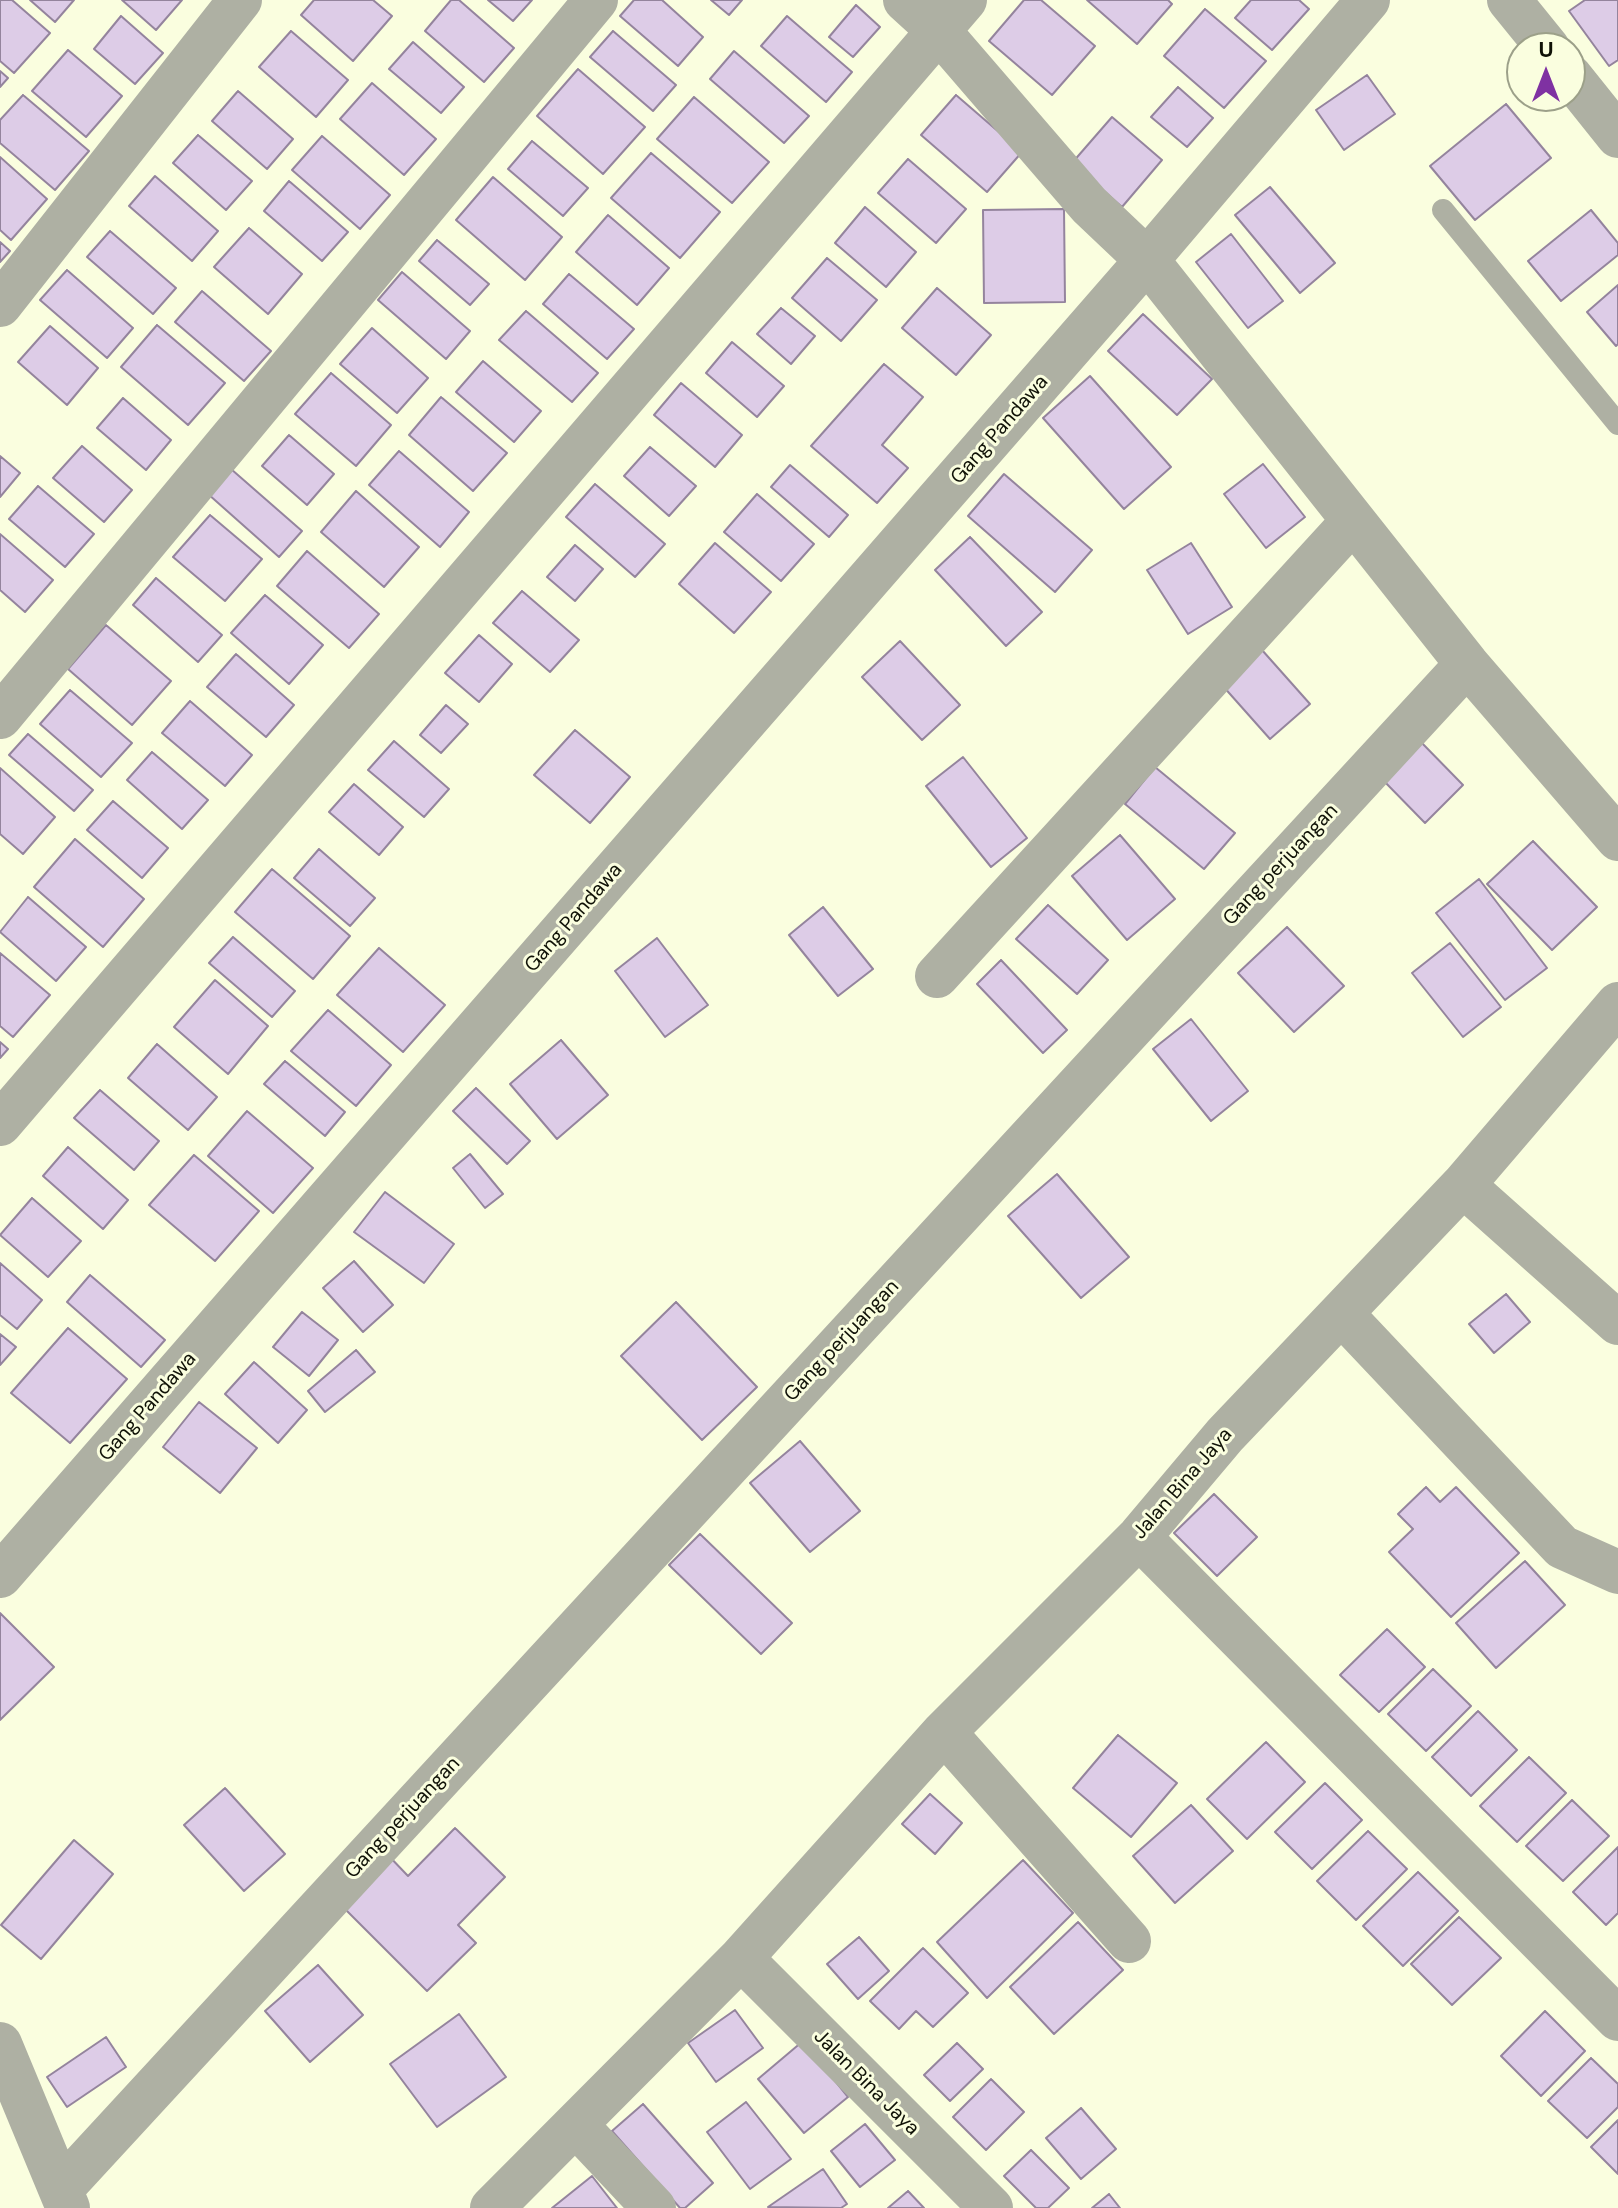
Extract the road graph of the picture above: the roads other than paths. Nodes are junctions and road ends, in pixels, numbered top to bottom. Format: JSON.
{"nodes":[{"id":1,"x":240,"y":0,"type":"edge"},
{"id":2,"x":596,"y":0,"type":"edge"},
{"id":3,"x":905,"y":0,"type":"edge"},
{"id":4,"x":1368,"y":0,"type":"edge"},
{"id":5,"x":1509,"y":0,"type":"edge"},
{"id":6,"x":952,"y":16,"type":"edge"},
{"id":7,"x":1535,"y":32,"type":"edge"},
{"id":8,"x":1586,"y":96,"type":"edge"},
{"id":9,"x":1618,"y":136,"type":"edge"},
{"id":10,"x":1443,"y":210,"type":"dead end"},
{"id":11,"x":1147,"y":260,"type":"junction"},
{"id":12,"x":0,"y":305,"type":"edge"},
{"id":13,"x":1618,"y":424,"type":"edge"},
{"id":14,"x":1353,"y":521,"type":"junction"},
{"id":15,"x":1467,"y":664,"type":"junction"},
{"id":16,"x":0,"y":717,"type":"edge"},
{"id":17,"x":1618,"y":839,"type":"edge"},
{"id":18,"x":937,"y":976,"type":"dead end"},
{"id":19,"x":1618,"y":1004,"type":"edge"},
{"id":20,"x":0,"y":1124,"type":"edge"},
{"id":21,"x":1463,"y":1185,"type":"junction"},
{"id":22,"x":1341,"y":1313,"type":"junction"},
{"id":23,"x":1618,"y":1323,"type":"edge"},
{"id":24,"x":1139,"y":1537,"type":"junction"},
{"id":25,"x":1618,"y":1572,"type":"edge"},
{"id":26,"x":0,"y":1576,"type":"edge"},
{"id":27,"x":944,"y":1732,"type":"junction"},
{"id":28,"x":1129,"y":1941,"type":"dead end"},
{"id":29,"x":741,"y":1958,"type":"junction"},
{"id":30,"x":1618,"y":2019,"type":"edge"},
{"id":31,"x":0,"y":2044,"type":"edge"},
{"id":32,"x":576,"y":2125,"type":"junction"},
{"id":33,"x":65,"y":2198,"type":"edge"},
{"id":34,"x":492,"y":2208,"type":"edge"},
{"id":35,"x":654,"y":2208,"type":"edge"},
{"id":36,"x":991,"y":2208,"type":"edge"}],
"edges":[{"from":1,"to":12,"type":"street"},
{"from":2,"to":16,"type":"street"},
{"from":3,"to":6,"type":"street"},
{"from":4,"to":11,"type":"street","name":"Gang Pandawa"},
{"from":5,"to":7,"type":"street"},
{"from":6,"to":11,"type":"street"},
{"from":6,"to":20,"type":"street"},
{"from":8,"to":9,"type":"street"},
{"from":10,"to":13,"type":"lane"},
{"from":11,"to":14,"type":"street"},
{"from":11,"to":26,"type":"street","name":"Gang Pandawa"},
{"from":14,"to":15,"type":"street"},
{"from":14,"to":18,"type":"street"},
{"from":15,"to":17,"type":"street"},
{"from":15,"to":33,"type":"street","name":"Gang perjuangan"},
{"from":19,"to":21,"type":"street","name":"Jalan Bina Jaya"},
{"from":21,"to":22,"type":"street","name":"Jalan Bina Jaya"},
{"from":21,"to":23,"type":"street"},
{"from":22,"to":24,"type":"street","name":"Jalan Bina Jaya"},
{"from":22,"to":25,"type":"street"},
{"from":24,"to":27,"type":"street","name":"Jalan Bina Jaya"},
{"from":24,"to":30,"type":"street"},
{"from":27,"to":28,"type":"street"},
{"from":27,"to":29,"type":"street","name":"Jalan Bina Jaya"},
{"from":29,"to":32,"type":"street","name":"Jalan Bina Jaya"},
{"from":29,"to":36,"type":"street","name":"Jalan Bina Jaya"},
{"from":31,"to":33,"type":"street"},
{"from":32,"to":34,"type":"street","name":"Jalan Bina Jaya"},
{"from":32,"to":35,"type":"street"}]}
